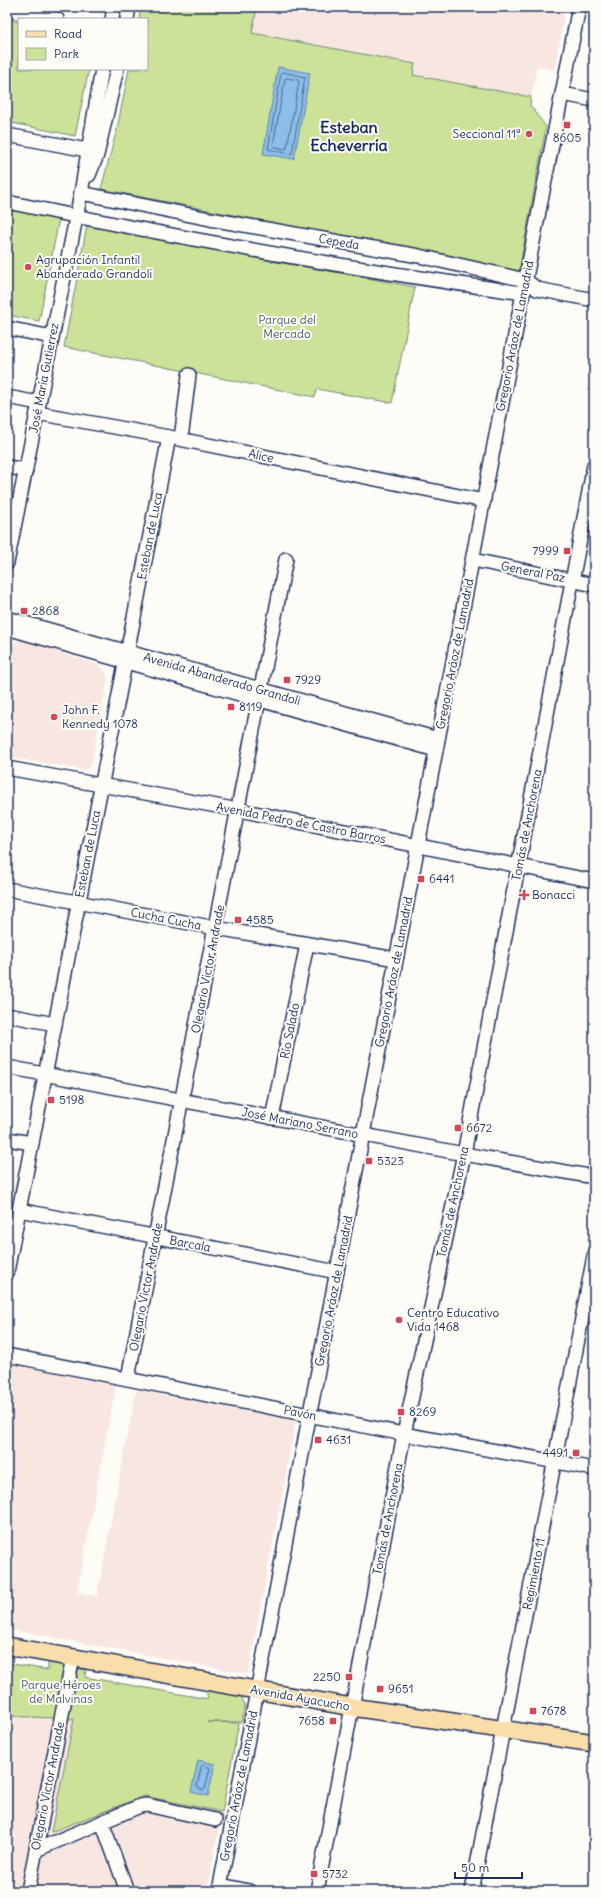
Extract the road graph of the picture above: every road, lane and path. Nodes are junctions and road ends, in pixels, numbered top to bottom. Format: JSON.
{"nodes":[{"id":1,"x":114,"y":7,"type":"edge"},
{"id":2,"x":129,"y":7,"type":"edge"},
{"id":3,"x":579,"y":7,"type":"edge"},
{"id":4,"x":7,"y":10,"type":"edge"},
{"id":5,"x":51,"y":18,"type":"edge"},
{"id":6,"x":112,"y":18,"type":"edge"},
{"id":7,"x":127,"y":18,"type":"edge"},
{"id":8,"x":102,"y":70,"type":"edge"},
{"id":9,"x":117,"y":70,"type":"edge"},
{"id":10,"x":562,"y":94,"type":"junction"},
{"id":11,"x":594,"y":100,"type":"edge"},
{"id":12,"x":7,"y":135,"type":"edge"},
{"id":13,"x":87,"y":150,"type":"junction"},
{"id":14,"x":81,"y":193,"type":"junction"},
{"id":15,"x":7,"y":202,"type":"edge"},
{"id":16,"x":77,"y":217,"type":"junction"},
{"id":17,"x":525,"y":280,"type":"junction"},
{"id":18,"x":523,"y":293,"type":"junction"},
{"id":19,"x":594,"y":300,"type":"edge"},
{"id":20,"x":7,"y":328,"type":"edge"},
{"id":21,"x":52,"y":337,"type":"junction"},
{"id":22,"x":189,"y":375,"type":"dead end"},
{"id":23,"x":7,"y":397,"type":"edge"},
{"id":24,"x":38,"y":408,"type":"junction"},
{"id":25,"x":175,"y":438,"type":"junction"},
{"id":26,"x":594,"y":465,"type":"edge"},
{"id":27,"x":7,"y":467,"type":"edge"},
{"id":28,"x":26,"y":470,"type":"junction"},
{"id":29,"x":484,"y":502,"type":"junction"},
{"id":30,"x":9,"y":539,"type":"edge"},
{"id":31,"x":286,"y":559,"type":"dead end"},
{"id":32,"x":473,"y":560,"type":"junction"},
{"id":33,"x":7,"y":563,"type":"edge"},
{"id":34,"x":572,"y":580,"type":"junction"},
{"id":35,"x":594,"y":585,"type":"edge"},
{"id":36,"x":7,"y":618,"type":"edge"},
{"id":37,"x":7,"y":628,"type":"edge"},
{"id":38,"x":126,"y":658,"type":"junction"},
{"id":39,"x":260,"y":695,"type":"junction"},
{"id":40,"x":437,"y":744,"type":"junction"},
{"id":41,"x":7,"y":768,"type":"edge"},
{"id":42,"x":102,"y":786,"type":"junction"},
{"id":43,"x":239,"y":810,"type":"junction"},
{"id":44,"x":418,"y":846,"type":"junction"},
{"id":45,"x":519,"y":866,"type":"junction"},
{"id":46,"x":594,"y":881,"type":"edge"},
{"id":47,"x":7,"y":889,"type":"edge"},
{"id":48,"x":79,"y":902,"type":"junction"},
{"id":49,"x":216,"y":928,"type":"junction"},
{"id":50,"x":307,"y":944,"type":"junction"},
{"id":51,"x":396,"y":959,"type":"junction"},
{"id":52,"x":7,"y":1015,"type":"edge"},
{"id":53,"x":55,"y":1024,"type":"junction"},
{"id":54,"x":7,"y":1067,"type":"edge"},
{"id":55,"x":45,"y":1074,"type":"junction"},
{"id":56,"x":182,"y":1100,"type":"junction"},
{"id":57,"x":272,"y":1118,"type":"junction"},
{"id":58,"x":363,"y":1135,"type":"junction"},
{"id":59,"x":7,"y":1139,"type":"edge"},
{"id":60,"x":32,"y":1143,"type":"junction"},
{"id":61,"x":464,"y":1154,"type":"junction"},
{"id":62,"x":594,"y":1177,"type":"edge"},
{"id":63,"x":19,"y":1210,"type":"junction"},
{"id":64,"x":156,"y":1238,"type":"junction"},
{"id":65,"x":594,"y":1256,"type":"edge"},
{"id":66,"x":7,"y":1272,"type":"edge"},
{"id":67,"x":337,"y":1272,"type":"junction"},
{"id":68,"x":7,"y":1355,"type":"edge"},
{"id":69,"x":128,"y":1378,"type":"junction"},
{"id":70,"x":310,"y":1415,"type":"junction"},
{"id":71,"x":404,"y":1434,"type":"junction"},
{"id":72,"x":555,"y":1462,"type":"junction"},
{"id":73,"x":594,"y":1469,"type":"edge"},
{"id":74,"x":7,"y":1646,"type":"edge"},
{"id":75,"x":73,"y":1657,"type":"junction"},
{"id":76,"x":257,"y":1690,"type":"junction"},
{"id":77,"x":352,"y":1707,"type":"junction"},
{"id":78,"x":503,"y":1729,"type":"junction"},
{"id":79,"x":594,"y":1743,"type":"edge"},
{"id":80,"x":215,"y":1820,"type":"dead end"},
{"id":81,"x":102,"y":1822,"type":"junction"},
{"id":82,"x":36,"y":1850,"type":"junction"},
{"id":83,"x":220,"y":1888,"type":"edge"},
{"id":84,"x":28,"y":1891,"type":"edge"},
{"id":85,"x":127,"y":1891,"type":"edge"},
{"id":86,"x":249,"y":1891,"type":"edge"},
{"id":87,"x":317,"y":1891,"type":"edge"},
{"id":88,"x":472,"y":1891,"type":"edge"}],
"edges":[{"from":1,"to":6,"type":"street"},
{"from":2,"to":7,"type":"street"},
{"from":3,"to":10,"type":"street","name":"Gregorio Aráoz de Lamadrid"},
{"from":4,"to":5,"type":"street"},
{"from":8,"to":13,"type":"street","name":"José María Gutierrez"},
{"from":9,"to":14,"type":"street","name":"José María Gutierrez"},
{"from":10,"to":11,"type":"street"},
{"from":10,"to":17,"type":"street","name":"Gregorio Aráoz de Lamadrid"},
{"from":12,"to":13,"type":"street"},
{"from":13,"to":14,"type":"street","name":"José María Gutierrez"},
{"from":14,"to":16,"type":"street","name":"José María Gutierrez"},
{"from":14,"to":17,"type":"street","name":"Cepeda"},
{"from":15,"to":16,"type":"street","name":"Cepeda"},
{"from":16,"to":18,"type":"street","name":"Cepeda"},
{"from":16,"to":21,"type":"street","name":"José María Gutierrez"},
{"from":17,"to":18,"type":"street","name":"Gregorio Aráoz de Lamadrid"},
{"from":17,"to":19,"type":"street","name":"Cepeda"},
{"from":18,"to":29,"type":"street","name":"Gregorio Aráoz de Lamadrid"},
{"from":20,"to":21,"type":"street"},
{"from":21,"to":24,"type":"street","name":"José María Gutierrez"},
{"from":22,"to":25,"type":"street","name":"Esteban de Luca"},
{"from":23,"to":24,"type":"street","name":"Alice"},
{"from":24,"to":25,"type":"street","name":"Alice"},
{"from":24,"to":28,"type":"street","name":"José María Gutierrez"},
{"from":25,"to":29,"type":"street","name":"Alice"},
{"from":25,"to":38,"type":"street","name":"Esteban de Luca"},
{"from":26,"to":34,"type":"street","name":"Tomás de Anchorena"},
{"from":27,"to":28,"type":"street"},
{"from":28,"to":30,"type":"street","name":"José María Gutierrez"},
{"from":29,"to":32,"type":"street","name":"Gregorio Aráoz de Lamadrid"},
{"from":30,"to":33,"type":"street","name":"José María Gutierrez"},
{"from":31,"to":39,"type":"street","name":"Olegario Victor Andrade"},
{"from":32,"to":34,"type":"street","name":"General Paz"},
{"from":32,"to":40,"type":"street","name":"Gregorio Aráoz de Lamadrid"},
{"from":34,"to":35,"type":"street","name":"General Paz"},
{"from":34,"to":45,"type":"street","name":"Tomás de Anchorena"},
{"from":36,"to":38,"type":"street","name":"Avenida Abanderado Grandoli"},
{"from":37,"to":38,"type":"street","name":"Avenida Abanderado Grandoli"},
{"from":38,"to":39,"type":"street","name":"Avenida Abanderado Grandoli"},
{"from":38,"to":42,"type":"street","name":"Esteban de Luca"},
{"from":39,"to":40,"type":"street","name":"Avenida Abanderado Grandoli"},
{"from":39,"to":43,"type":"street","name":"Olegario Victor Andrade"},
{"from":40,"to":44,"type":"street","name":"Gregorio Aráoz de Lamadrid"},
{"from":41,"to":42,"type":"street","name":"Avenida Pedro de Castro Barros"},
{"from":42,"to":43,"type":"street","name":"Avenida Pedro de Castro Barros"},
{"from":42,"to":48,"type":"street","name":"Esteban de Luca"},
{"from":43,"to":44,"type":"street","name":"Avenida Pedro de Castro Barros"},
{"from":43,"to":49,"type":"street","name":"Olegario Victor Andrade"},
{"from":44,"to":45,"type":"street","name":"Avenida Pedro de Castro Barros"},
{"from":44,"to":51,"type":"street","name":"Gregorio Aráoz de Lamadrid"},
{"from":45,"to":46,"type":"street","name":"Avenida Pedro de Castro Barros"},
{"from":45,"to":61,"type":"street","name":"Tomás de Anchorena"},
{"from":47,"to":48,"type":"street","name":"Cucha Cucha"},
{"from":48,"to":49,"type":"street","name":"Cucha Cucha"},
{"from":48,"to":53,"type":"street","name":"Esteban de Luca"},
{"from":49,"to":50,"type":"street","name":"Cucha Cucha"},
{"from":49,"to":56,"type":"street","name":"Olegario Victor Andrade"},
{"from":50,"to":51,"type":"street","name":"Cucha Cucha"},
{"from":50,"to":57,"type":"street","name":"Río Salado"},
{"from":51,"to":58,"type":"street","name":"Gregorio Aráoz de Lamadrid"},
{"from":52,"to":53,"type":"street"},
{"from":53,"to":55,"type":"street","name":"Esteban de Luca"},
{"from":54,"to":55,"type":"street","name":"José Mariano Serrano"},
{"from":55,"to":56,"type":"street","name":"José Mariano Serrano"},
{"from":55,"to":60,"type":"street","name":"Esteban de Luca"},
{"from":56,"to":57,"type":"street","name":"José Mariano Serrano"},
{"from":56,"to":64,"type":"street","name":"Olegario Victor Andrade"},
{"from":57,"to":58,"type":"street","name":"José Mariano Serrano"},
{"from":58,"to":61,"type":"street","name":"José Mariano Serrano"},
{"from":58,"to":67,"type":"street","name":"Gregorio Aráoz de Lamadrid"},
{"from":59,"to":60,"type":"street"},
{"from":60,"to":63,"type":"street","name":"Esteban de Luca"},
{"from":61,"to":62,"type":"street","name":"José Mariano Serrano"},
{"from":61,"to":71,"type":"street","name":"Tomás de Anchorena"},
{"from":63,"to":64,"type":"street","name":"Barcala"},
{"from":63,"to":66,"type":"street","name":"Esteban de Luca"},
{"from":64,"to":67,"type":"street","name":"Barcala"},
{"from":64,"to":69,"type":"street","name":"Olegario Victor Andrade"},
{"from":65,"to":72,"type":"street","name":"Regimiento 11"},
{"from":67,"to":70,"type":"street","name":"Gregorio Aráoz de Lamadrid"},
{"from":68,"to":69,"type":"street","name":"Pavón"},
{"from":69,"to":70,"type":"street","name":"Pavón"},
{"from":70,"to":71,"type":"street","name":"Pavón"},
{"from":70,"to":76,"type":"street","name":"Gregorio Aráoz de Lamadrid"},
{"from":71,"to":72,"type":"street","name":"Pavón"},
{"from":71,"to":77,"type":"street","name":"Tomás de Anchorena"},
{"from":72,"to":73,"type":"street","name":"Pavón"},
{"from":72,"to":78,"type":"street","name":"Regimiento 11"},
{"from":74,"to":75,"type":"main road","name":"Avenida Ayacucho"},
{"from":75,"to":76,"type":"main road","name":"Avenida Ayacucho"},
{"from":75,"to":82,"type":"street","name":"Olegario Victor Andrade"},
{"from":76,"to":77,"type":"main road","name":"Avenida Ayacucho"},
{"from":76,"to":83,"type":"street","name":"Gregorio Aráoz de Lamadrid"},
{"from":77,"to":78,"type":"main road","name":"Avenida Ayacucho"},
{"from":77,"to":87,"type":"street","name":"Tomás de Anchorena"},
{"from":78,"to":79,"type":"main road","name":"Avenida Ayacucho"},
{"from":78,"to":88,"type":"street","name":"Regimiento 11"},
{"from":80,"to":81,"type":"street"},
{"from":81,"to":82,"type":"street"},
{"from":81,"to":85,"type":"street"},
{"from":82,"to":84,"type":"street","name":"Olegario Victor Andrade"},
{"from":83,"to":86,"type":"street"}]}
